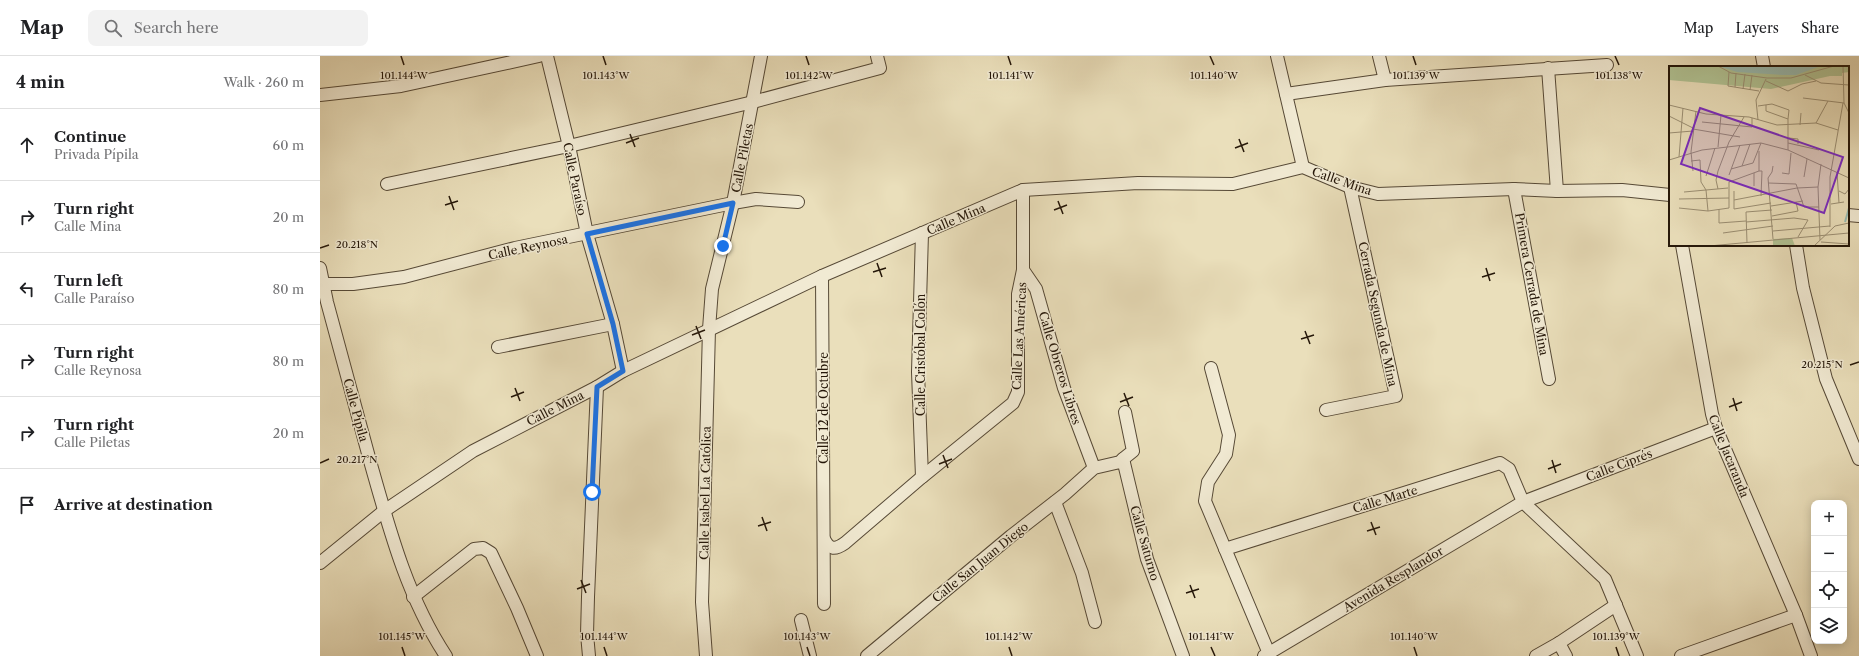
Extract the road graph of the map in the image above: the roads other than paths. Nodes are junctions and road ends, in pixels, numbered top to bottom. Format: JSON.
{"nodes":[{"id":1,"x":539,"y":56,"type":"edge"},
{"id":2,"x":547,"y":56,"type":"edge"},
{"id":3,"x":761,"y":56,"type":"edge"},
{"id":4,"x":877,"y":56,"type":"edge"},
{"id":5,"x":1277,"y":56,"type":"edge"},
{"id":6,"x":1379,"y":56,"type":"edge"},
{"id":7,"x":1762,"y":56,"type":"edge"},
{"id":8,"x":1607,"y":65,"type":"dead end"},
{"id":9,"x":1764,"y":66,"type":"edge"},
{"id":10,"x":1548,"y":68,"type":"junction"},
{"id":11,"x":1385,"y":80,"type":"junction"},
{"id":12,"x":1286,"y":94,"type":"junction"},
{"id":13,"x":320,"y":95,"type":"edge"},
{"id":14,"x":754,"y":102,"type":"junction"},
{"id":15,"x":569,"y":146,"type":"junction"},
{"id":16,"x":1303,"y":167,"type":"junction"},
{"id":17,"x":387,"y":184,"type":"dead end"},
{"id":18,"x":1350,"y":187,"type":"junction"},
{"id":19,"x":1514,"y":189,"type":"junction"},
{"id":20,"x":1023,"y":190,"type":"junction"},
{"id":21,"x":1557,"y":191,"type":"junction"},
{"id":22,"x":1669,"y":195,"type":"edge"},
{"id":23,"x":798,"y":202,"type":"dead end"},
{"id":24,"x":733,"y":203,"type":"junction"},
{"id":25,"x":922,"y":233,"type":"junction"},
{"id":26,"x":587,"y":234,"type":"junction"},
{"id":27,"x":1682,"y":246,"type":"edge"},
{"id":28,"x":1796,"y":246,"type":"edge"},
{"id":29,"x":320,"y":270,"type":"edge"},
{"id":30,"x":1023,"y":270,"type":"junction"},
{"id":31,"x":822,"y":276,"type":"junction"},
{"id":32,"x":322,"y":284,"type":"junction"},
{"id":33,"x":323,"y":304,"type":"edge"},
{"id":34,"x":613,"y":324,"type":"junction"},
{"id":35,"x":709,"y":329,"type":"junction"},
{"id":36,"x":498,"y":346,"type":"dead end"},
{"id":37,"x":1210,"y":368,"type":"dead end"},
{"id":38,"x":623,"y":371,"type":"junction"},
{"id":39,"x":1549,"y":379,"type":"dead end"},
{"id":40,"x":597,"y":387,"type":"junction"},
{"id":41,"x":1326,"y":410,"type":"dead end"},
{"id":42,"x":1125,"y":412,"type":"dead end"},
{"id":43,"x":1716,"y":428,"type":"junction"},
{"id":44,"x":1123,"y":459,"type":"junction"},
{"id":45,"x":1859,"y":459,"type":"edge"},
{"id":46,"x":1094,"y":468,"type":"junction"},
{"id":47,"x":922,"y":477,"type":"junction"},
{"id":48,"x":1055,"y":502,"type":"junction"},
{"id":49,"x":1523,"y":502,"type":"junction"},
{"id":50,"x":384,"y":511,"type":"junction"},
{"id":51,"x":824,"y":539,"type":"junction"},
{"id":52,"x":1225,"y":549,"type":"junction"},
{"id":53,"x":320,"y":563,"type":"edge"},
{"id":54,"x":413,"y":597,"type":"junction"},
{"id":55,"x":824,"y":604,"type":"dead end"},
{"id":56,"x":1616,"y":605,"type":"junction"},
{"id":57,"x":1796,"y":615,"type":"junction"},
{"id":58,"x":801,"y":620,"type":"dead end"},
{"id":59,"x":1095,"y":622,"type":"dead end"},
{"id":60,"x":1559,"y":643,"type":"junction"},
{"id":61,"x":1267,"y":655,"type":"edge"},
{"id":62,"x":446,"y":656,"type":"edge"},
{"id":63,"x":537,"y":656,"type":"edge"},
{"id":64,"x":589,"y":656,"type":"edge"},
{"id":65,"x":706,"y":656,"type":"edge"},
{"id":66,"x":810,"y":656,"type":"edge"},
{"id":67,"x":867,"y":656,"type":"edge"},
{"id":68,"x":1183,"y":656,"type":"edge"},
{"id":69,"x":1536,"y":656,"type":"edge"},
{"id":70,"x":1566,"y":656,"type":"edge"},
{"id":71,"x":1637,"y":656,"type":"edge"},
{"id":72,"x":1681,"y":656,"type":"edge"},
{"id":73,"x":1811,"y":656,"type":"edge"}],
"edges":[{"from":1,"to":13,"type":"street"},
{"from":2,"to":15,"type":"street","name":"Calle Paraíso"},
{"from":3,"to":14,"type":"street","name":"Calle Piletas"},
{"from":4,"to":14,"type":"street"},
{"from":5,"to":12,"type":"street"},
{"from":6,"to":11,"type":"street"},
{"from":7,"to":9,"type":"street"},
{"from":8,"to":10,"type":"street"},
{"from":10,"to":11,"type":"street"},
{"from":10,"to":21,"type":"street"},
{"from":11,"to":12,"type":"street"},
{"from":12,"to":16,"type":"street"},
{"from":14,"to":15,"type":"street"},
{"from":14,"to":24,"type":"street","name":"Calle Piletas"},
{"from":15,"to":17,"type":"street"},
{"from":15,"to":26,"type":"street","name":"Calle Paraíso"},
{"from":16,"to":18,"type":"street","name":"Calle Mina"},
{"from":16,"to":20,"type":"street","name":"Calle Mina"},
{"from":18,"to":19,"type":"street","name":"Calle Mina"},
{"from":18,"to":41,"type":"street","name":"Cerrada Segunda de Mina"},
{"from":19,"to":21,"type":"street","name":"Calle Mina"},
{"from":19,"to":39,"type":"street","name":"Primera Cerrada de Mina"},
{"from":20,"to":25,"type":"street","name":"Calle Mina"},
{"from":20,"to":30,"type":"street","name":"Calle Las Américas"},
{"from":21,"to":22,"type":"street","name":"Calle Mina"},
{"from":23,"to":24,"type":"street","name":"Calle Reynosa"},
{"from":24,"to":26,"type":"street","name":"Calle Reynosa"},
{"from":24,"to":35,"type":"street","name":"Calle Piletas"},
{"from":25,"to":31,"type":"street","name":"Calle Mina"},
{"from":25,"to":47,"type":"street","name":"Calle Cristóbal Colón"},
{"from":26,"to":32,"type":"street","name":"Calle Reynosa"},
{"from":26,"to":34,"type":"street","name":"Calle Paraíso"},
{"from":27,"to":43,"type":"street","name":"Calle Jacaranda"},
{"from":28,"to":45,"type":"street"},
{"from":29,"to":32,"type":"street","name":"Calle Pípila"},
{"from":30,"to":46,"type":"street","name":"Calle Obreros Libres"},
{"from":30,"to":47,"type":"street","name":"Calle Las Américas"},
{"from":31,"to":35,"type":"street","name":"Calle Mina"},
{"from":31,"to":51,"type":"street","name":"Calle 12 de Octubre"},
{"from":32,"to":33,"type":"street","name":"Calle Pípila"},
{"from":33,"to":50,"type":"street","name":"Calle Pípila"},
{"from":34,"to":36,"type":"street"},
{"from":34,"to":38,"type":"street","name":"Calle Paraíso"},
{"from":35,"to":38,"type":"street","name":"Calle Mina"},
{"from":35,"to":65,"type":"street","name":"Calle Isabel La Católica"},
{"from":37,"to":52,"type":"street"},
{"from":38,"to":40,"type":"street","name":"Calle Mina"},
{"from":40,"to":50,"type":"street","name":"Calle Mina"},
{"from":40,"to":64,"type":"street"},
{"from":42,"to":44,"type":"street"},
{"from":43,"to":49,"type":"street","name":"Calle Ciprés"},
{"from":43,"to":57,"type":"street","name":"Calle Jacaranda"},
{"from":44,"to":46,"type":"street"},
{"from":44,"to":68,"type":"street","name":"Calle Saturno"},
{"from":46,"to":48,"type":"street","name":"Calle San Juan Diego"},
{"from":47,"to":51,"type":"street","name":"Calle Las Américas"},
{"from":48,"to":59,"type":"street"},
{"from":48,"to":67,"type":"street","name":"Calle San Juan Diego"},
{"from":49,"to":52,"type":"street","name":"Calle Marte"},
{"from":49,"to":56,"type":"street"},
{"from":49,"to":61,"type":"street","name":"Avenida Resplandor"},
{"from":50,"to":53,"type":"street","name":"Calle Mina"},
{"from":50,"to":54,"type":"street","name":"Calle Pípila"},
{"from":51,"to":55,"type":"street","name":"Calle 12 de Octubre"},
{"from":52,"to":61,"type":"street"},
{"from":54,"to":62,"type":"street","name":"Calle Pípila"},
{"from":54,"to":63,"type":"street"},
{"from":56,"to":60,"type":"street"},
{"from":56,"to":71,"type":"street"},
{"from":57,"to":72,"type":"street"},
{"from":57,"to":73,"type":"street","name":"Calle Jacaranda"},
{"from":58,"to":66,"type":"street"},
{"from":60,"to":69,"type":"street"},
{"from":60,"to":70,"type":"street"}]}
